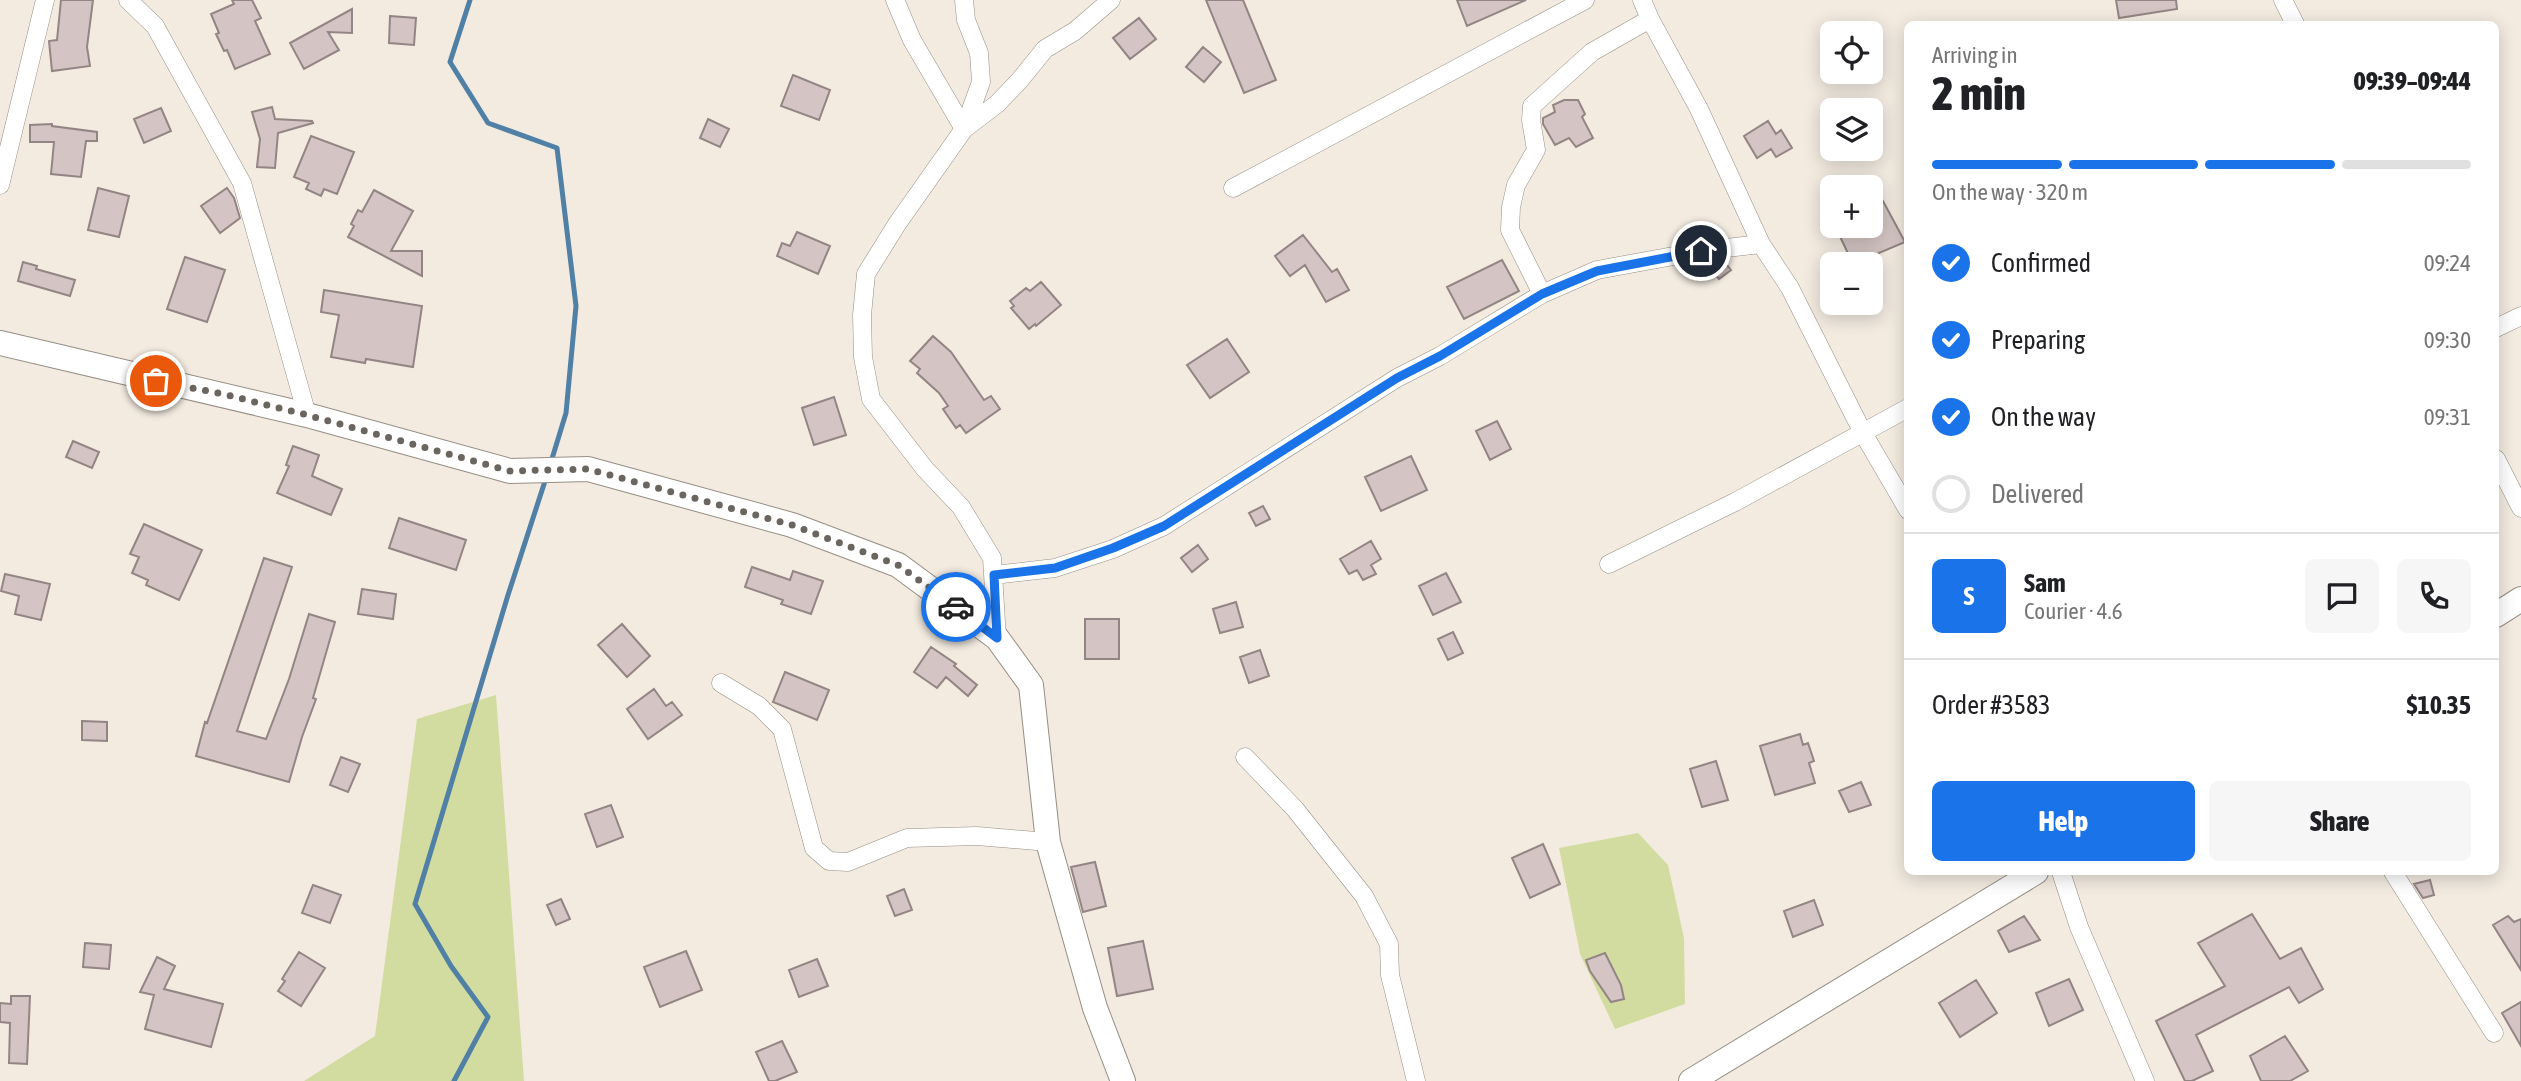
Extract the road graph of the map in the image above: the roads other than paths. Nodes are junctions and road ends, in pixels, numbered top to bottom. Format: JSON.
{"nodes":[{"id":1,"x":45,"y":0,"type":"edge"},
{"id":2,"x":128,"y":0,"type":"edge"},
{"id":3,"x":895,"y":0,"type":"edge"},
{"id":4,"x":964,"y":0,"type":"edge"},
{"id":5,"x":1111,"y":0,"type":"edge"},
{"id":6,"x":1585,"y":0,"type":"edge"},
{"id":7,"x":1642,"y":0,"type":"edge"},
{"id":8,"x":2283,"y":0,"type":"edge"},
{"id":9,"x":1650,"y":19,"type":"junction"},
{"id":10,"x":2294,"y":21,"type":"edge"},
{"id":11,"x":964,"y":129,"type":"junction"},
{"id":12,"x":0,"y":185,"type":"edge"},
{"id":13,"x":1233,"y":188,"type":"dead end"},
{"id":14,"x":1761,"y":244,"type":"junction"},
{"id":15,"x":1542,"y":294,"type":"junction"},
{"id":16,"x":2521,"y":316,"type":"edge"},
{"id":17,"x":2499,"y":327,"type":"edge"},
{"id":18,"x":0,"y":342,"type":"edge"},
{"id":19,"x":1904,"y":410,"type":"edge"},
{"id":20,"x":307,"y":415,"type":"junction"},
{"id":21,"x":1863,"y":433,"type":"junction"},
{"id":22,"x":2499,"y":465,"type":"edge"},
{"id":23,"x":1904,"y":503,"type":"edge"},
{"id":24,"x":2521,"y":508,"type":"edge"},
{"id":25,"x":1609,"y":564,"type":"dead end"},
{"id":26,"x":994,"y":575,"type":"junction"},
{"id":27,"x":2521,"y":599,"type":"edge"},
{"id":28,"x":2499,"y":613,"type":"edge"},
{"id":29,"x":997,"y":638,"type":"junction"},
{"id":30,"x":721,"y":683,"type":"dead end"},
{"id":31,"x":1245,"y":757,"type":"dead end"},
{"id":32,"x":1048,"y":842,"type":"junction"},
{"id":33,"x":2031,"y":875,"type":"edge"},
{"id":34,"x":2062,"y":875,"type":"edge"},
{"id":35,"x":2395,"y":875,"type":"edge"},
{"id":36,"x":2494,"y":1033,"type":"dead end"},
{"id":37,"x":1699,"y":1079,"type":"edge"},
{"id":38,"x":1123,"y":1081,"type":"edge"},
{"id":39,"x":1416,"y":1081,"type":"edge"},
{"id":40,"x":2145,"y":1081,"type":"edge"}],
"edges":[{"from":1,"to":12,"type":"street"},
{"from":2,"to":20,"type":"street"},
{"from":3,"to":11,"type":"street"},
{"from":4,"to":11,"type":"street"},
{"from":5,"to":11,"type":"street"},
{"from":6,"to":13,"type":"street"},
{"from":7,"to":9,"type":"street"},
{"from":8,"to":10,"type":"street"},
{"from":9,"to":14,"type":"street"},
{"from":9,"to":15,"type":"street"},
{"from":11,"to":26,"type":"street"},
{"from":14,"to":15,"type":"street"},
{"from":14,"to":21,"type":"street"},
{"from":15,"to":26,"type":"street"},
{"from":16,"to":17,"type":"street"},
{"from":18,"to":20,"type":"main road"},
{"from":19,"to":21,"type":"street"},
{"from":20,"to":29,"type":"main road"},
{"from":21,"to":23,"type":"street"},
{"from":21,"to":25,"type":"street"},
{"from":22,"to":24,"type":"street"},
{"from":26,"to":29,"type":"street"},
{"from":27,"to":28,"type":"main road"},
{"from":29,"to":32,"type":"main road"},
{"from":30,"to":32,"type":"street"},
{"from":31,"to":39,"type":"street"},
{"from":32,"to":38,"type":"main road"},
{"from":33,"to":37,"type":"main road"},
{"from":34,"to":40,"type":"street"},
{"from":35,"to":36,"type":"street"}]}
